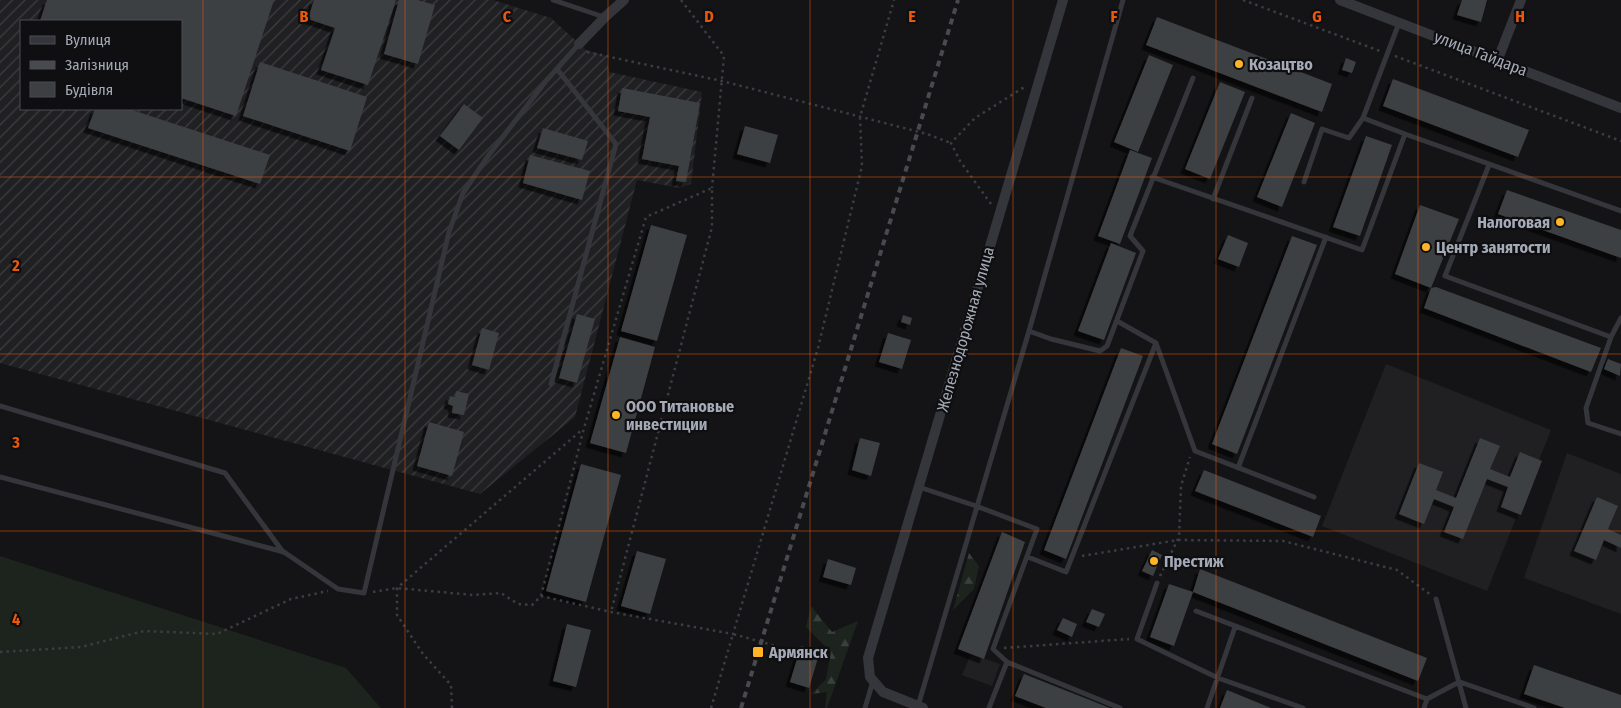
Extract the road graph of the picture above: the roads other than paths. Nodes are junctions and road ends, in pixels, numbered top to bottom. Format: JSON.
{"nodes":[{"id":1,"x":553,"y":0,"type":"edge"},
{"id":2,"x":624,"y":0,"type":"edge"},
{"id":3,"x":1063,"y":0,"type":"edge"},
{"id":4,"x":1123,"y":0,"type":"edge"},
{"id":5,"x":1340,"y":0,"type":"edge"},
{"id":6,"x":1521,"y":0,"type":"edge"},
{"id":7,"x":605,"y":17,"type":"junction"},
{"id":8,"x":1399,"y":23,"type":"junction"},
{"id":9,"x":577,"y":47,"type":"joint"},
{"id":10,"x":1498,"y":59,"type":"junction"},
{"id":11,"x":557,"y":69,"type":"junction"},
{"id":12,"x":1193,"y":78,"type":"dead end"},
{"id":13,"x":1252,"y":98,"type":"dead end"},
{"id":14,"x":1621,"y":108,"type":"edge"},
{"id":15,"x":1363,"y":118,"type":"junction"},
{"id":16,"x":1405,"y":134,"type":"junction"},
{"id":17,"x":1489,"y":165,"type":"junction"},
{"id":18,"x":1152,"y":177,"type":"junction"},
{"id":19,"x":1304,"y":182,"type":"dead end"},
{"id":20,"x":1213,"y":199,"type":"junction"},
{"id":21,"x":1621,"y":211,"type":"edge"},
{"id":22,"x":1326,"y":237,"type":"junction"},
{"id":23,"x":1621,"y":318,"type":"edge"},
{"id":24,"x":1117,"y":321,"type":"junction"},
{"id":25,"x":1029,"y":331,"type":"junction"},
{"id":26,"x":1611,"y":337,"type":"junction"},
{"id":27,"x":1156,"y":343,"type":"junction"},
{"id":28,"x":551,"y":384,"type":"dead end"},
{"id":29,"x":0,"y":406,"type":"edge"},
{"id":30,"x":1621,"y":434,"type":"edge"},
{"id":31,"x":1238,"y":468,"type":"junction"},
{"id":32,"x":0,"y":477,"type":"edge"},
{"id":33,"x":919,"y":487,"type":"junction"},
{"id":34,"x":1314,"y":498,"type":"dead end"},
{"id":35,"x":976,"y":506,"type":"junction"},
{"id":36,"x":284,"y":552,"type":"junction"},
{"id":37,"x":1028,"y":557,"type":"junction"},
{"id":38,"x":1157,"y":583,"type":"road end"},
{"id":39,"x":1436,"y":599,"type":"road end"},
{"id":40,"x":1196,"y":611,"type":"dead end"},
{"id":41,"x":1235,"y":627,"type":"junction"},
{"id":42,"x":1007,"y":662,"type":"junction"},
{"id":43,"x":1218,"y":678,"type":"junction"},
{"id":44,"x":874,"y":681,"type":"junction"},
{"id":45,"x":1459,"y":682,"type":"junction"},
{"id":46,"x":1427,"y":699,"type":"junction"},
{"id":47,"x":921,"y":707,"type":"edge"},
{"id":48,"x":865,"y":708,"type":"edge"},
{"id":49,"x":989,"y":708,"type":"edge"},
{"id":50,"x":1120,"y":708,"type":"edge"},
{"id":51,"x":1207,"y":708,"type":"edge"},
{"id":52,"x":1303,"y":708,"type":"edge"},
{"id":53,"x":1424,"y":708,"type":"edge"},
{"id":54,"x":1466,"y":708,"type":"edge"},
{"id":55,"x":1534,"y":708,"type":"edge"}],
"edges":[{"from":1,"to":7,"type":"lane"},
{"from":2,"to":7,"type":"street"},
{"from":3,"to":33,"type":"street","name":"Железнодорожная улица"},
{"from":4,"to":25,"type":"lane"},
{"from":5,"to":8,"type":"street","name":"улица Гайдара"},
{"from":6,"to":10,"type":"street"},
{"from":7,"to":9,"type":"street"},
{"from":8,"to":10,"type":"street","name":"улица Гайдара"},
{"from":8,"to":15,"type":"lane"},
{"from":9,"to":11,"type":"lane"},
{"from":10,"to":14,"type":"street","name":"улица Гайдара"},
{"from":11,"to":28,"type":"lane"},
{"from":11,"to":36,"type":"lane"},
{"from":12,"to":18,"type":"lane"},
{"from":13,"to":20,"type":"lane"},
{"from":15,"to":16,"type":"lane"},
{"from":15,"to":19,"type":"lane"},
{"from":16,"to":17,"type":"lane"},
{"from":16,"to":22,"type":"lane"},
{"from":17,"to":21,"type":"lane"},
{"from":17,"to":26,"type":"lane"},
{"from":18,"to":20,"type":"lane"},
{"from":18,"to":24,"type":"lane"},
{"from":20,"to":22,"type":"lane"},
{"from":22,"to":31,"type":"lane"},
{"from":23,"to":26,"type":"lane"},
{"from":24,"to":25,"type":"lane"},
{"from":24,"to":27,"type":"lane"},
{"from":25,"to":35,"type":"lane"},
{"from":26,"to":30,"type":"lane"},
{"from":27,"to":31,"type":"lane"},
{"from":27,"to":37,"type":"lane"},
{"from":29,"to":36,"type":"lane"},
{"from":31,"to":34,"type":"lane"},
{"from":32,"to":36,"type":"lane"},
{"from":33,"to":35,"type":"lane"},
{"from":33,"to":44,"type":"street","name":"Железнодорожная улица"},
{"from":35,"to":37,"type":"lane"},
{"from":35,"to":47,"type":"lane"},
{"from":37,"to":42,"type":"lane"},
{"from":38,"to":43,"type":"lane"},
{"from":39,"to":45,"type":"lane"},
{"from":40,"to":41,"type":"lane"},
{"from":41,"to":43,"type":"lane"},
{"from":41,"to":46,"type":"lane"},
{"from":42,"to":49,"type":"lane"},
{"from":42,"to":50,"type":"lane"},
{"from":43,"to":51,"type":"lane"},
{"from":43,"to":52,"type":"lane"},
{"from":44,"to":47,"type":"street"},
{"from":44,"to":48,"type":"lane"},
{"from":45,"to":46,"type":"lane"},
{"from":45,"to":54,"type":"lane"},
{"from":45,"to":55,"type":"lane"},
{"from":46,"to":53,"type":"lane"}]}
